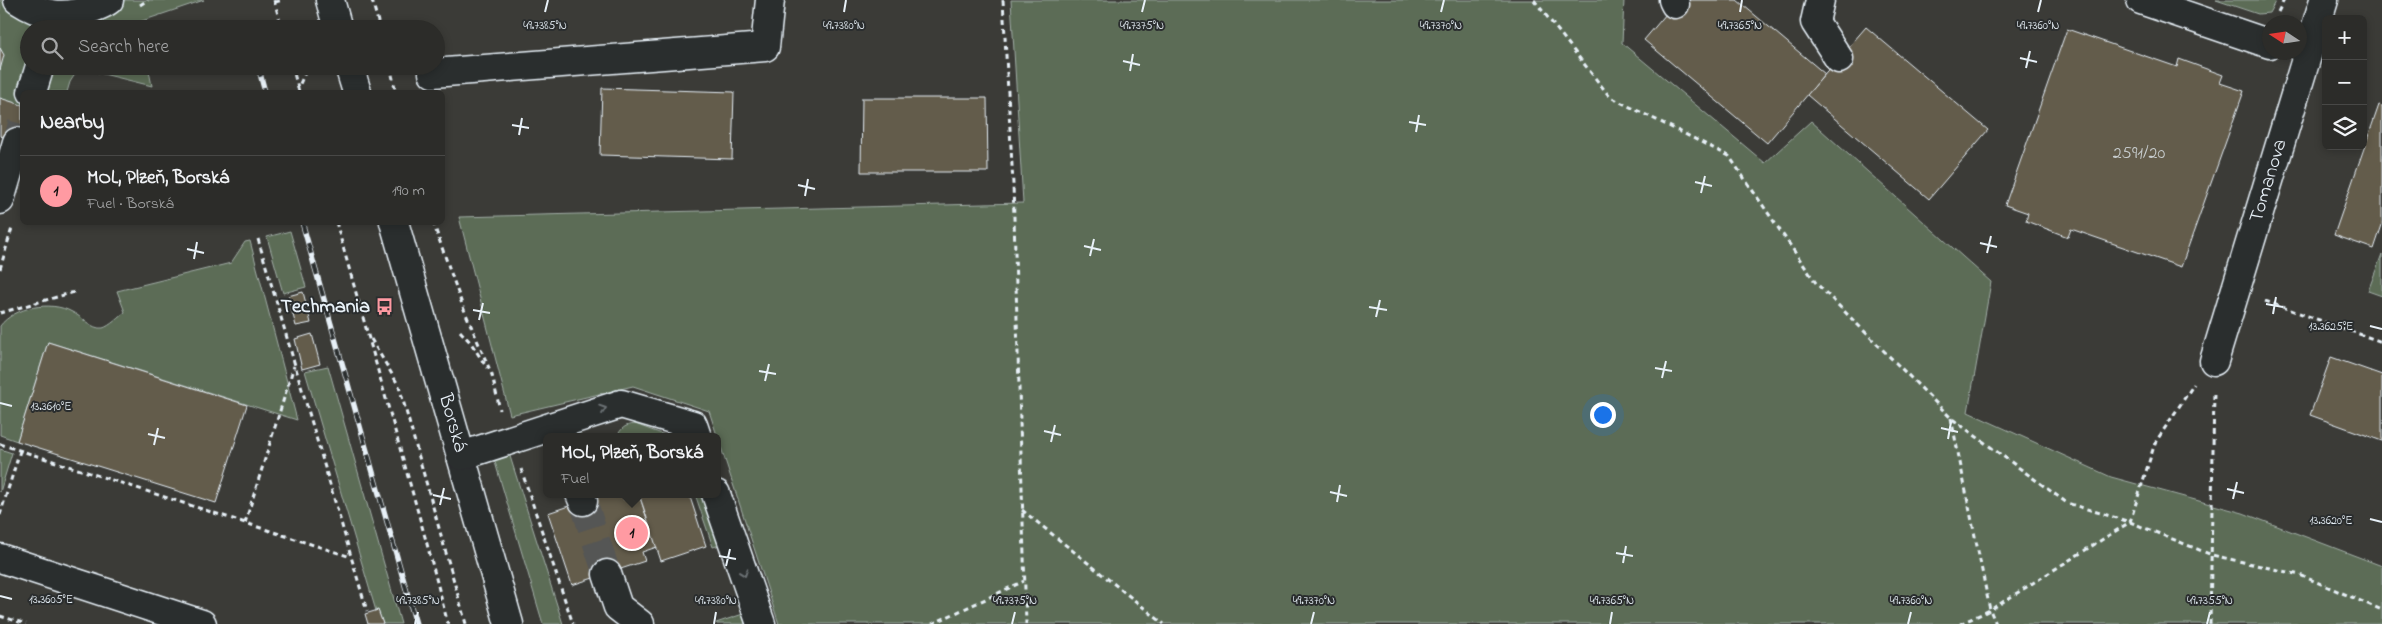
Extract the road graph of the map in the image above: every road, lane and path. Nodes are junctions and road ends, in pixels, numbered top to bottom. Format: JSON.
{"nodes":[{"id":1,"x":18,"y":0,"type":"edge"},
{"id":2,"x":109,"y":0,"type":"edge"},
{"id":3,"x":283,"y":0,"type":"edge"},
{"id":4,"x":330,"y":0,"type":"edge"},
{"id":5,"x":372,"y":0,"type":"edge"},
{"id":6,"x":770,"y":0,"type":"edge"},
{"id":7,"x":1003,"y":0,"type":"edge"},
{"id":8,"x":1534,"y":0,"type":"edge"},
{"id":9,"x":1820,"y":0,"type":"edge"},
{"id":10,"x":2141,"y":0,"type":"edge"},
{"id":11,"x":2324,"y":0,"type":"edge"},
{"id":12,"x":274,"y":1,"type":"edge"},
{"id":13,"x":50,"y":20,"type":"edge"},
{"id":14,"x":58,"y":20,"type":"edge"},
{"id":15,"x":279,"y":20,"type":"edge"},
{"id":16,"x":336,"y":20,"type":"edge"},
{"id":17,"x":378,"y":20,"type":"edge"},
{"id":18,"x":2307,"y":39,"type":"edge"},
{"id":19,"x":2262,"y":41,"type":"edge"},
{"id":20,"x":1838,"y":58,"type":"dead end"},
{"id":21,"x":2299,"y":60,"type":"edge"},
{"id":22,"x":445,"y":72,"type":"edge"},
{"id":23,"x":37,"y":75,"type":"edge"},
{"id":24,"x":294,"y":75,"type":"edge"},
{"id":25,"x":304,"y":75,"type":"edge"},
{"id":26,"x":352,"y":75,"type":"edge"},
{"id":27,"x":392,"y":75,"type":"edge"},
{"id":28,"x":33,"y":90,"type":"edge"},
{"id":29,"x":298,"y":90,"type":"edge"},
{"id":30,"x":356,"y":90,"type":"edge"},
{"id":31,"x":396,"y":90,"type":"edge"},
{"id":32,"x":17,"y":142,"type":"dead end"},
{"id":33,"x":9,"y":194,"type":"edge"},
{"id":34,"x":337,"y":225,"type":"edge"},
{"id":35,"x":395,"y":225,"type":"edge"},
{"id":36,"x":434,"y":225,"type":"edge"},
{"id":37,"x":258,"y":239,"type":"dead end"},
{"id":38,"x":78,"y":291,"type":"dead end"},
{"id":39,"x":2295,"y":312,"type":"dead end"},
{"id":40,"x":0,"y":313,"type":"edge"},
{"id":41,"x":369,"y":336,"type":"junction"},
{"id":42,"x":2382,"y":342,"type":"edge"},
{"id":43,"x":2214,"y":361,"type":"junction"},
{"id":44,"x":294,"y":364,"type":"junction"},
{"id":45,"x":1951,"y":418,"type":"junction"},
{"id":46,"x":559,"y":431,"type":"edge"},
{"id":47,"x":695,"y":433,"type":"edge"},
{"id":48,"x":543,"y":434,"type":"edge"},
{"id":49,"x":507,"y":441,"type":"junction"},
{"id":50,"x":0,"y":444,"type":"edge"},
{"id":51,"x":20,"y":450,"type":"junction"},
{"id":52,"x":461,"y":456,"type":"junction"},
{"id":53,"x":717,"y":498,"type":"edge"},
{"id":54,"x":1022,"y":510,"type":"junction"},
{"id":55,"x":0,"y":515,"type":"edge"},
{"id":56,"x":2130,"y":522,"type":"junction"},
{"id":57,"x":245,"y":523,"type":"junction"},
{"id":58,"x":2212,"y":555,"type":"junction"},
{"id":59,"x":351,"y":557,"type":"junction"},
{"id":60,"x":0,"y":558,"type":"edge"},
{"id":61,"x":607,"y":574,"type":"tunnel mouth"},
{"id":62,"x":1024,"y":581,"type":"junction"},
{"id":63,"x":1990,"y":610,"type":"junction"},
{"id":64,"x":2382,"y":610,"type":"edge"},
{"id":65,"x":367,"y":611,"type":"dead end"},
{"id":66,"x":0,"y":616,"type":"edge"},
{"id":67,"x":26,"y":624,"type":"edge"},
{"id":68,"x":202,"y":624,"type":"edge"},
{"id":69,"x":448,"y":624,"type":"edge"},
{"id":70,"x":466,"y":624,"type":"edge"},
{"id":71,"x":509,"y":624,"type":"edge"},
{"id":72,"x":573,"y":624,"type":"edge"},
{"id":73,"x":640,"y":624,"type":"edge"},
{"id":74,"x":761,"y":624,"type":"edge"},
{"id":75,"x":932,"y":624,"type":"edge"},
{"id":76,"x":1026,"y":624,"type":"edge"},
{"id":77,"x":1164,"y":624,"type":"edge"},
{"id":78,"x":1960,"y":624,"type":"edge"},
{"id":79,"x":1996,"y":624,"type":"edge"},
{"id":80,"x":2210,"y":624,"type":"edge"}],
"edges":[{"from":1,"to":13,"type":"street"},
{"from":2,"to":14,"type":"street"},
{"from":3,"to":12,"type":"path"},
{"from":4,"to":16,"type":"street"},
{"from":5,"to":17,"type":"path"},
{"from":6,"to":22,"type":"street"},
{"from":7,"to":54,"type":"path"},
{"from":8,"to":45,"type":"path"},
{"from":9,"to":20,"type":"street"},
{"from":10,"to":19,"type":"street"},
{"from":11,"to":18,"type":"street","name":"Tomanova"},
{"from":12,"to":15,"type":"path"},
{"from":21,"to":43,"type":"street","name":"Tomanova"},
{"from":23,"to":28,"type":"street"},
{"from":24,"to":29,"type":"path"},
{"from":25,"to":29,"type":"path"},
{"from":26,"to":30,"type":"street"},
{"from":27,"to":31,"type":"path"},
{"from":32,"to":33,"type":"street"},
{"from":34,"to":41,"type":"path"},
{"from":35,"to":52,"type":"street","name":"Borská"},
{"from":36,"to":49,"type":"path"},
{"from":37,"to":44,"type":"path"},
{"from":38,"to":40,"type":"path"},
{"from":39,"to":42,"type":"path"},
{"from":41,"to":69,"type":"path"},
{"from":41,"to":70,"type":"path"},
{"from":43,"to":56,"type":"path"},
{"from":43,"to":58,"type":"path"},
{"from":44,"to":57,"type":"path"},
{"from":44,"to":59,"type":"path"},
{"from":45,"to":56,"type":"path"},
{"from":45,"to":63,"type":"path"},
{"from":46,"to":47,"type":"street","one_way":true},
{"from":48,"to":49,"type":"street"},
{"from":49,"to":52,"type":"street"},
{"from":49,"to":72,"type":"path"},
{"from":50,"to":51,"type":"path"},
{"from":51,"to":55,"type":"path"},
{"from":51,"to":57,"type":"path"},
{"from":52,"to":71,"type":"street","name":"Borská"},
{"from":53,"to":74,"type":"street","one_way":true},
{"from":54,"to":62,"type":"path"},
{"from":54,"to":77,"type":"path"},
{"from":56,"to":58,"type":"path"},
{"from":56,"to":63,"type":"path"},
{"from":57,"to":59,"type":"path"},
{"from":58,"to":64,"type":"path"},
{"from":58,"to":80,"type":"path"},
{"from":59,"to":65,"type":"path"},
{"from":60,"to":68,"type":"street"},
{"from":61,"to":73,"type":"street"},
{"from":62,"to":75,"type":"path"},
{"from":62,"to":76,"type":"path"},
{"from":63,"to":78,"type":"path"},
{"from":63,"to":79,"type":"path"},
{"from":66,"to":67,"type":"path"}]}
